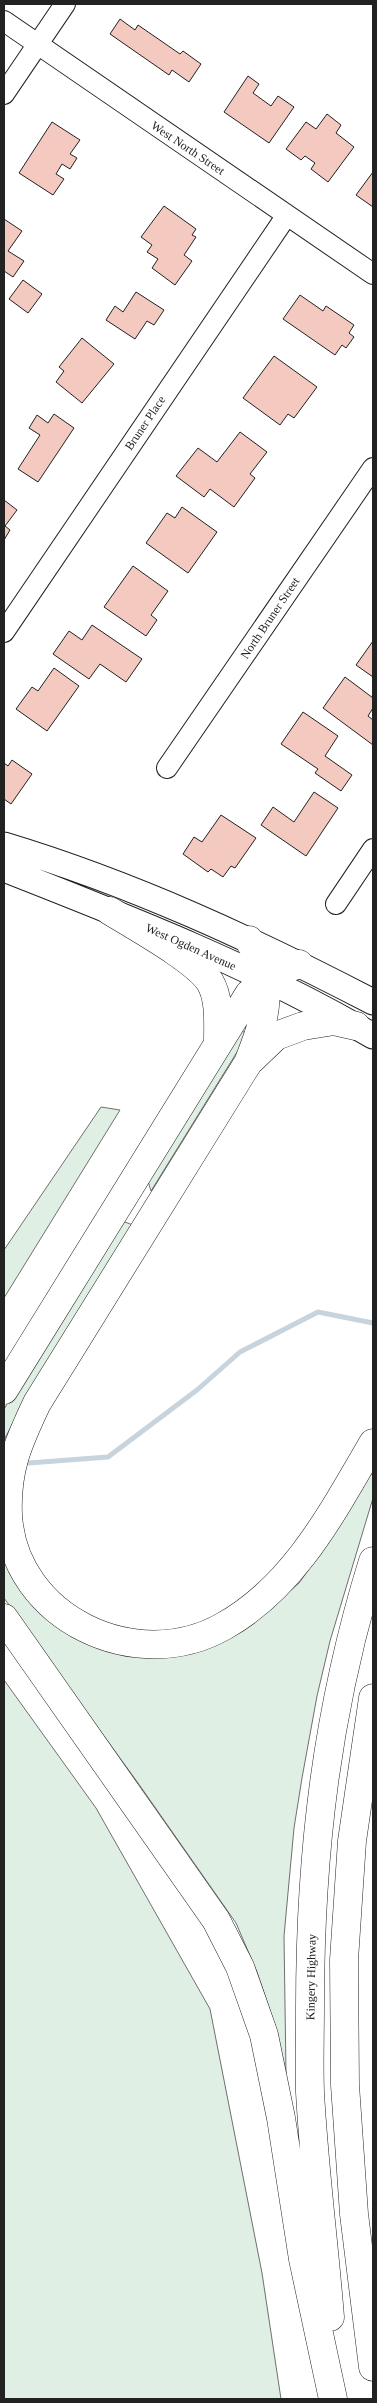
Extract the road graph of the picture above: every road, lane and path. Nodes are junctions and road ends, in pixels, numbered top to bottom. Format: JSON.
{"nodes":[{"id":1,"x":65,"y":4,"type":"edge"},
{"id":2,"x":4,"y":21,"type":"edge"},
{"id":3,"x":37,"y":44,"type":"junction"},
{"id":4,"x":4,"y":94,"type":"edge"},
{"id":5,"x":287,"y":215,"type":"junction"},
{"id":6,"x":373,"y":274,"type":"edge"},
{"id":7,"x":373,"y":468,"type":"edge"},
{"id":8,"x":4,"y":632,"type":"edge"},
{"id":9,"x":167,"y":768,"type":"dead end"},
{"id":10,"x":4,"y":845,"type":"edge"},
{"id":11,"x":373,"y":850,"type":"edge"},
{"id":12,"x":4,"y":869,"type":"edge"},
{"id":13,"x":336,"y":904,"type":"dead end"},
{"id":14,"x":110,"y":911,"type":"junction"},
{"id":15,"x":249,"y":940,"type":"junction"},
{"id":16,"x":299,"y":964,"type":"junction"},
{"id":17,"x":264,"y":980,"type":"junction"},
{"id":18,"x":373,"y":1002,"type":"edge"},
{"id":19,"x":365,"y":1031,"type":"edge"},
{"id":20,"x":218,"y":1042,"type":"junction"},
{"id":21,"x":248,"y":1063,"type":"junction"},
{"id":22,"x":4,"y":1390,"type":"edge"},
{"id":23,"x":373,"y":1443,"type":"edge"},
{"id":24,"x":373,"y":1561,"type":"edge"},
{"id":25,"x":4,"y":1618,"type":"edge"},
{"id":26,"x":373,"y":1698,"type":"edge"},
{"id":27,"x":373,"y":2367,"type":"edge"},
{"id":28,"x":333,"y":2399,"type":"edge"},
{"id":29,"x":338,"y":2399,"type":"edge"}],
"edges":[{"from":1,"to":3,"type":"street"},
{"from":2,"to":3,"type":"street","name":"West North Street"},
{"from":3,"to":4,"type":"street"},
{"from":3,"to":5,"type":"street","name":"West North Street"},
{"from":5,"to":6,"type":"street","name":"West North Street"},
{"from":5,"to":8,"type":"street","name":"Bruner Place"},
{"from":7,"to":9,"type":"street","name":"North Bruner Street"},
{"from":10,"to":15,"type":"main road"},
{"from":11,"to":13,"type":"street"},
{"from":12,"to":14,"type":"main road","name":"West Ogden Avenue"},
{"from":14,"to":17,"type":"main road","name":"West Ogden Avenue"},
{"from":14,"to":20,"type":"highway"},
{"from":15,"to":16,"type":"main road"},
{"from":15,"to":17,"type":"highway"},
{"from":16,"to":17,"type":"highway"},
{"from":16,"to":18,"type":"main road"},
{"from":17,"to":19,"type":"main road","name":"West Ogden Avenue"},
{"from":17,"to":20,"type":"highway"},
{"from":17,"to":21,"type":"highway"},
{"from":19,"to":21,"type":"highway"},
{"from":20,"to":22,"type":"highway"},
{"from":21,"to":23,"type":"highway"},
{"from":24,"to":29,"type":"highway","name":"Kingery Highway"},
{"from":25,"to":28,"type":"highway"},
{"from":26,"to":27,"type":"highway"}]}
